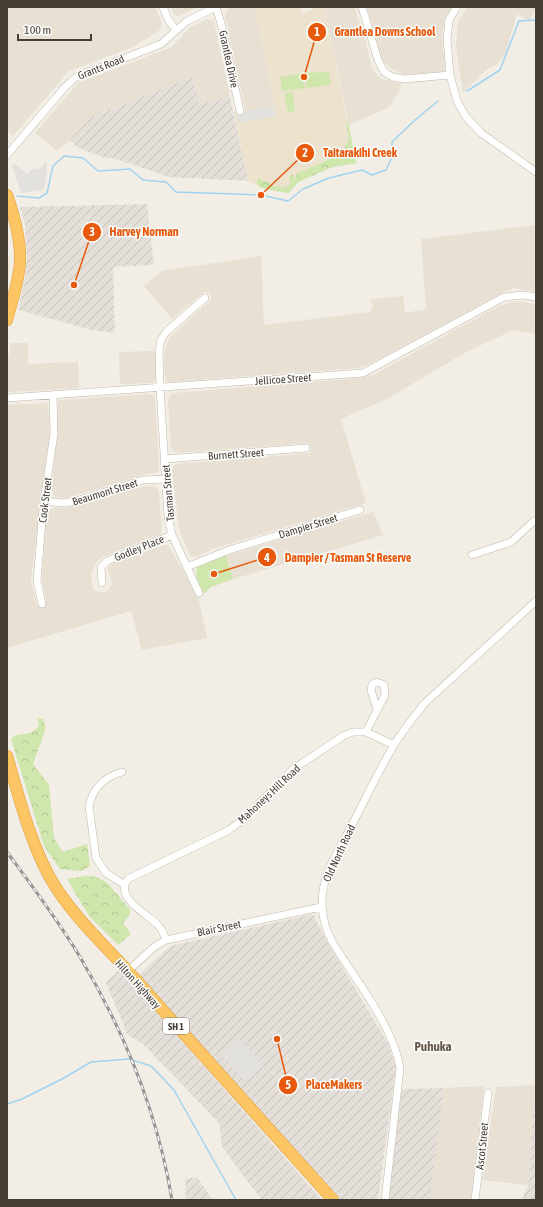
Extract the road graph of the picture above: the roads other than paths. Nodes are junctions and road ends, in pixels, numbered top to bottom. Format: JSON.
{"nodes":[{"id":1,"x":163,"y":7,"type":"edge"},
{"id":2,"x":216,"y":7,"type":"edge"},
{"id":3,"x":362,"y":7,"type":"edge"},
{"id":4,"x":457,"y":7,"type":"edge"},
{"id":5,"x":176,"y":30,"type":"junction"},
{"id":6,"x":450,"y":74,"type":"junction"},
{"id":7,"x":240,"y":111,"type":"dead end"},
{"id":8,"x":7,"y":155,"type":"edge"},
{"id":9,"x":536,"y":172,"type":"edge"},
{"id":10,"x":7,"y":195,"type":"edge"},
{"id":11,"x":536,"y":297,"type":"edge"},
{"id":12,"x":205,"y":298,"type":"dead end"},
{"id":13,"x":7,"y":320,"type":"edge"},
{"id":14,"x":160,"y":388,"type":"junction"},
{"id":15,"x":53,"y":396,"type":"junction"},
{"id":16,"x":8,"y":398,"type":"edge"},
{"id":17,"x":306,"y":448,"type":"dead end"},
{"id":18,"x":165,"y":459,"type":"junction"},
{"id":19,"x":166,"y":479,"type":"junction"},
{"id":20,"x":44,"y":501,"type":"junction"},
{"id":21,"x":360,"y":510,"type":"dead end"},
{"id":22,"x":536,"y":520,"type":"edge"},
{"id":23,"x":172,"y":535,"type":"junction"},
{"id":24,"x":472,"y":554,"type":"dead end"},
{"id":25,"x":187,"y":567,"type":"junction"},
{"id":26,"x":102,"y":583,"type":"dead end"},
{"id":27,"x":199,"y":593,"type":"dead end"},
{"id":28,"x":536,"y":601,"type":"edge"},
{"id":29,"x":42,"y":604,"type":"dead end"},
{"id":30,"x":377,"y":709,"type":"dead end"},
{"id":31,"x":366,"y":732,"type":"junction"},
{"id":32,"x":394,"y":745,"type":"junction"},
{"id":33,"x":7,"y":756,"type":"edge"},
{"id":34,"x":122,"y":772,"type":"dead end"},
{"id":35,"x":125,"y":885,"type":"junction"},
{"id":36,"x":321,"y":907,"type":"junction"},
{"id":37,"x":166,"y":940,"type":"junction"},
{"id":38,"x":128,"y":971,"type":"junction"},
{"id":39,"x":488,"y":1093,"type":"dead end"},
{"id":40,"x":333,"y":1200,"type":"edge"},
{"id":41,"x":385,"y":1200,"type":"edge"},
{"id":42,"x":475,"y":1200,"type":"edge"}],
"edges":[{"from":1,"to":5,"type":"street"},
{"from":2,"to":5,"type":"street","name":"Grants Road"},
{"from":2,"to":7,"type":"street","name":"Grantlea Drive"},
{"from":3,"to":6,"type":"street"},
{"from":4,"to":6,"type":"street"},
{"from":5,"to":8,"type":"street","name":"Grants Road"},
{"from":6,"to":9,"type":"street"},
{"from":10,"to":13,"type":"highway"},
{"from":11,"to":14,"type":"street","name":"Jellicoe Street"},
{"from":12,"to":14,"type":"street","name":"Tasman Street"},
{"from":14,"to":15,"type":"street","name":"Jellicoe Street"},
{"from":14,"to":18,"type":"street","name":"Tasman Street"},
{"from":15,"to":16,"type":"street","name":"Jellicoe Street"},
{"from":15,"to":20,"type":"street","name":"Cook Street"},
{"from":17,"to":18,"type":"street","name":"Burnett Street"},
{"from":18,"to":19,"type":"street","name":"Tasman Street"},
{"from":19,"to":20,"type":"street","name":"Beaumont Street"},
{"from":19,"to":23,"type":"street","name":"Tasman Street"},
{"from":20,"to":29,"type":"street","name":"Cook Street"},
{"from":21,"to":25,"type":"street","name":"Dampier Street"},
{"from":22,"to":24,"type":"street"},
{"from":23,"to":25,"type":"street","name":"Tasman Street"},
{"from":23,"to":26,"type":"street","name":"Godley Place"},
{"from":25,"to":27,"type":"street","name":"Tasman Street"},
{"from":28,"to":32,"type":"street","name":"Old North Road"},
{"from":30,"to":31,"type":"street"},
{"from":31,"to":32,"type":"street"},
{"from":31,"to":35,"type":"street","name":"Mahoneys Hill Road"},
{"from":32,"to":36,"type":"street","name":"Old North Road"},
{"from":33,"to":38,"type":"highway","name":"Hilton Highway","number":"SH 1"},
{"from":34,"to":35,"type":"street"},
{"from":35,"to":37,"type":"street"},
{"from":36,"to":37,"type":"street","name":"Blair Street"},
{"from":36,"to":41,"type":"street","name":"Old North Road"},
{"from":37,"to":38,"type":"street","name":"Blair Street"},
{"from":38,"to":40,"type":"highway","name":"Hilton Highway","number":"SH 1"},
{"from":39,"to":42,"type":"street","name":"Ascot Street"}]}
